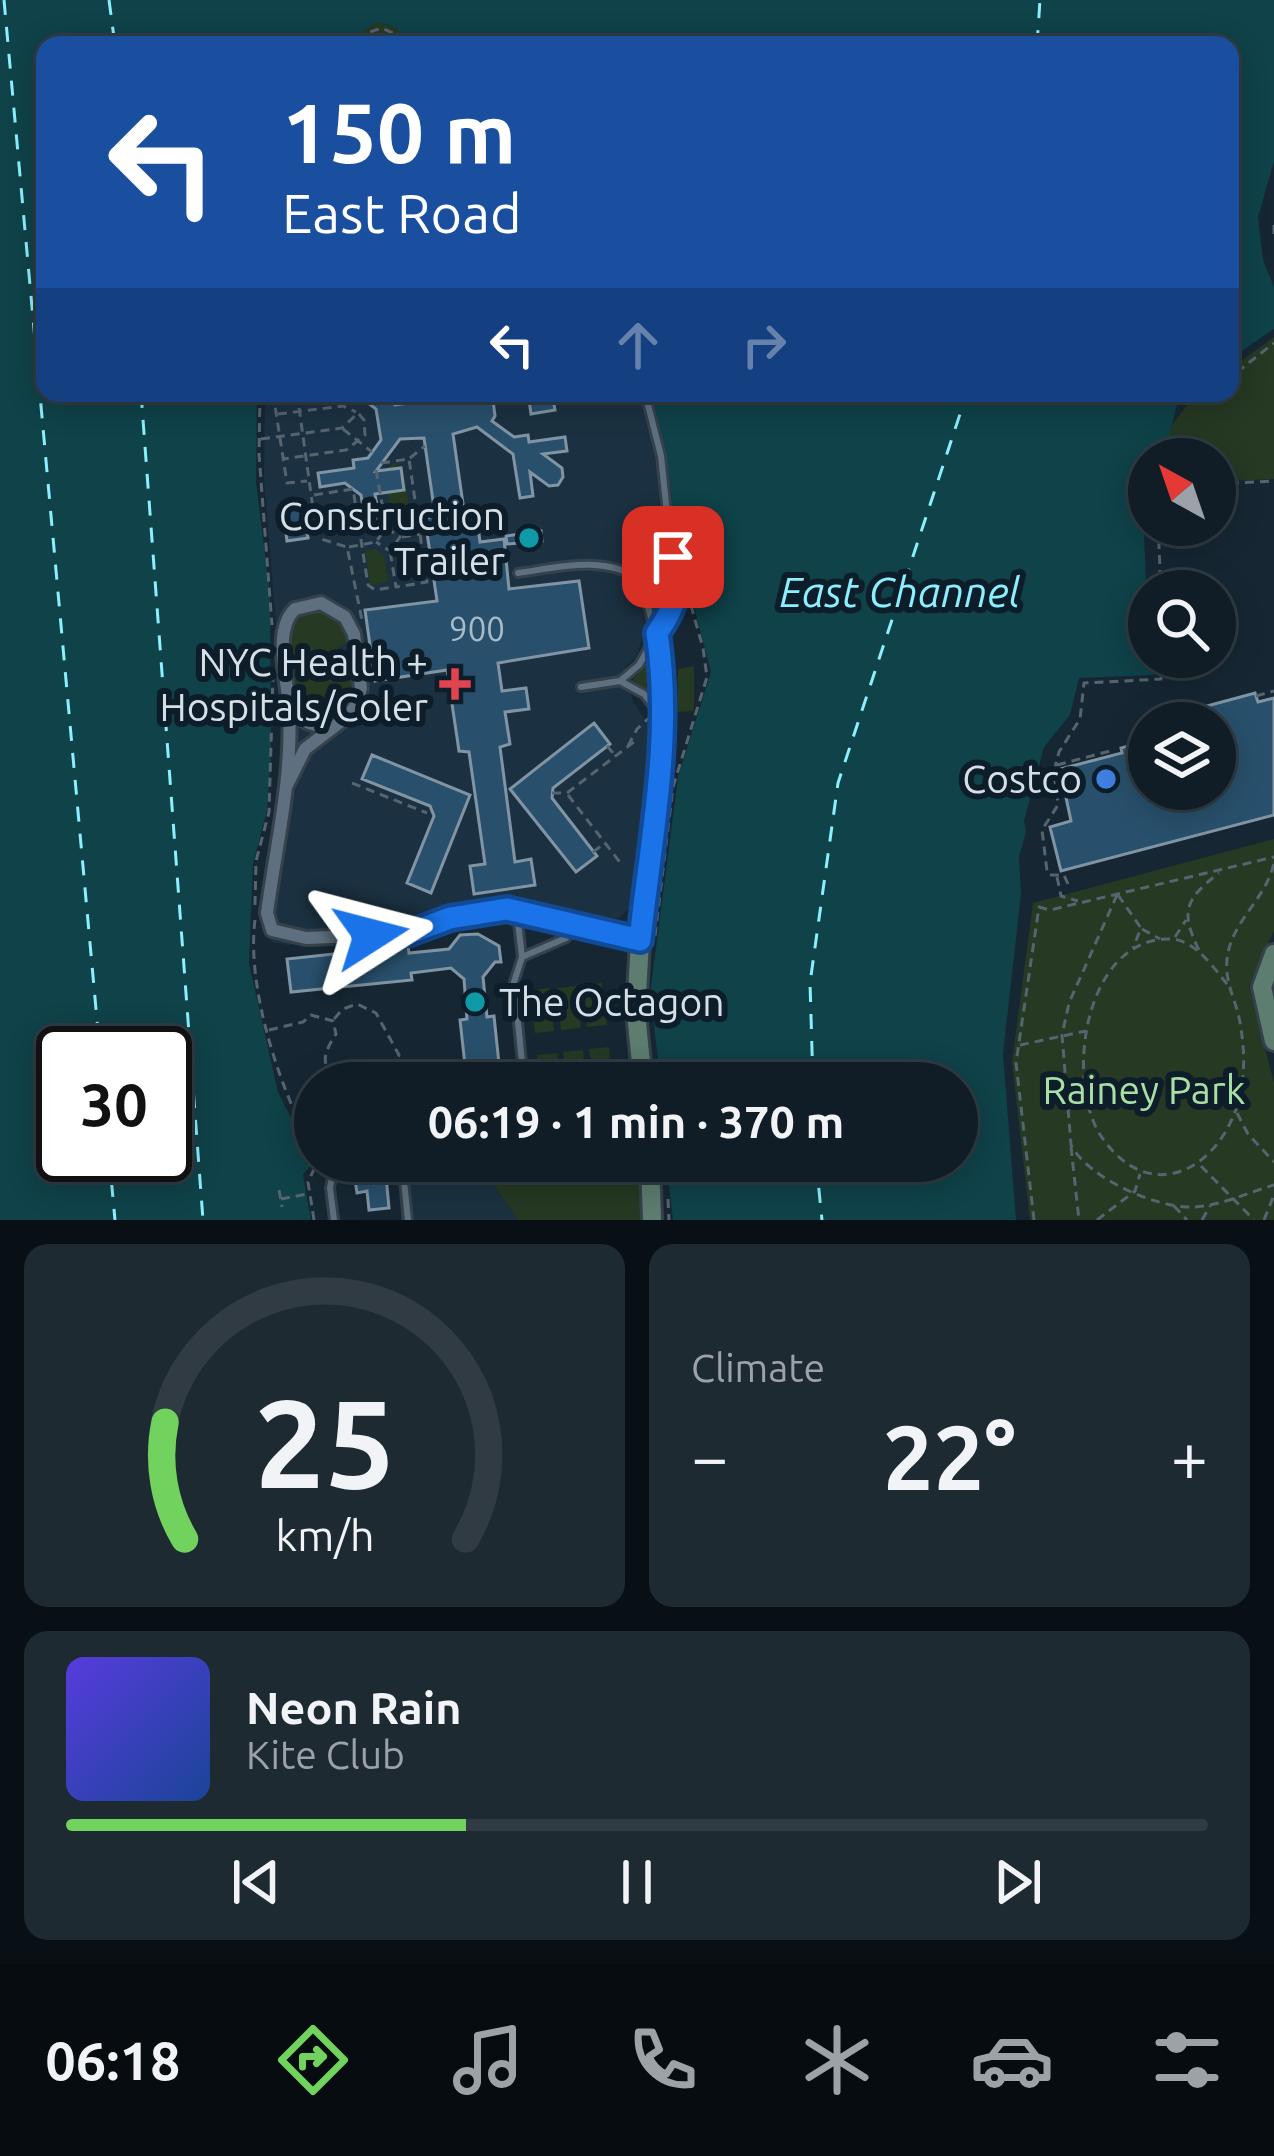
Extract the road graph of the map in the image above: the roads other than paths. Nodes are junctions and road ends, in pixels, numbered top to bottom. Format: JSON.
{"nodes":[{"id":1,"x":647,"y":402,"type":"edge"},
{"id":2,"x":673,"y":557,"type":"junction"},
{"id":3,"x":518,"y":574,"type":"dead end"},
{"id":4,"x":641,"y":580,"type":"junction"},
{"id":5,"x":657,"y":633,"type":"junction"},
{"id":6,"x":620,"y":681,"type":"junction"},
{"id":7,"x":581,"y":687,"type":"dead end"},
{"id":8,"x":290,"y":709,"type":"junction"},
{"id":9,"x":665,"y":721,"type":"junction"},
{"id":10,"x":327,"y":729,"type":"junction"},
{"id":11,"x":287,"y":785,"type":"junction"},
{"id":12,"x":516,"y":910,"type":"junction"},
{"id":13,"x":575,"y":926,"type":"junction"},
{"id":14,"x":647,"y":944,"type":"junction"},
{"id":15,"x":1274,"y":954,"type":"edge"},
{"id":16,"x":522,"y":957,"type":"junction"},
{"id":17,"x":1274,"y":1041,"type":"edge"},
{"id":18,"x":522,"y":1062,"type":"edge"},
{"id":19,"x":642,"y":1062,"type":"edge"},
{"id":20,"x":330,"y":1182,"type":"edge"},
{"id":21,"x":404,"y":1182,"type":"edge"},
{"id":22,"x":651,"y":1182,"type":"edge"},
{"id":23,"x":334,"y":1220,"type":"edge"},
{"id":24,"x":408,"y":1220,"type":"edge"},
{"id":25,"x":652,"y":1220,"type":"edge"}],
"edges":[{"from":1,"to":2,"type":"lane"},
{"from":2,"to":4,"type":"lane"},
{"from":2,"to":5,"type":"lane"},
{"from":3,"to":4,"type":"lane"},
{"from":4,"to":5,"type":"lane"},
{"from":5,"to":6,"type":"lane"},
{"from":5,"to":9,"type":"lane"},
{"from":6,"to":7,"type":"lane"},
{"from":6,"to":9,"type":"lane"},
{"from":8,"to":10,"type":"street"},
{"from":8,"to":10,"type":"street"},
{"from":8,"to":11,"type":"street"},
{"from":9,"to":14,"type":"lane"},
{"from":10,"to":11,"type":"street"},
{"from":11,"to":12,"type":"street"},
{"from":12,"to":13,"type":"street"},
{"from":12,"to":16,"type":"lane"},
{"from":13,"to":14,"type":"street"},
{"from":13,"to":16,"type":"lane"},
{"from":14,"to":19,"type":"street"},
{"from":15,"to":17,"type":"street"},
{"from":16,"to":18,"type":"lane"},
{"from":20,"to":23,"type":"lane"},
{"from":21,"to":24,"type":"lane"},
{"from":22,"to":25,"type":"street"}]}
